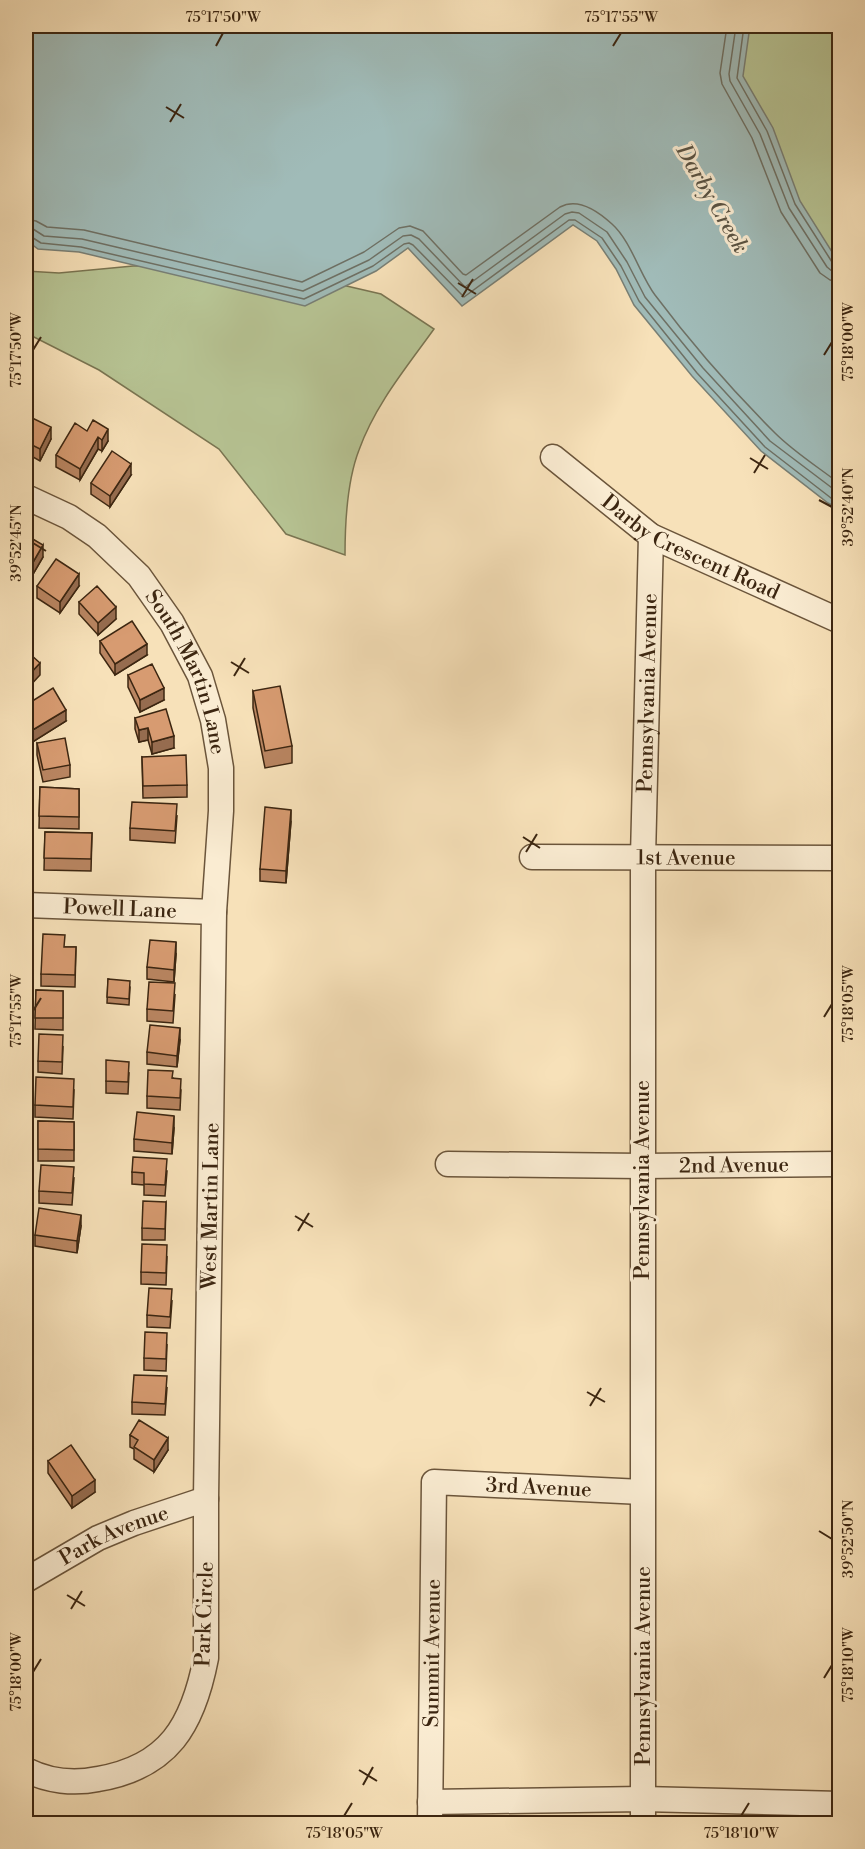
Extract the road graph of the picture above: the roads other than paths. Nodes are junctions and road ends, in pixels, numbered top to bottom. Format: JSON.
{"nodes":[{"id":1,"x":553,"y":457,"type":"dead end"},
{"id":2,"x":26,"y":496,"type":"edge"},
{"id":3,"x":651,"y":536,"type":"junction"},
{"id":4,"x":840,"y":621,"type":"edge"},
{"id":5,"x":532,"y":857,"type":"dead end"},
{"id":6,"x":643,"y":857,"type":"junction"},
{"id":7,"x":840,"y":858,"type":"edge"},
{"id":8,"x":26,"y":905,"type":"edge"},
{"id":9,"x":214,"y":912,"type":"junction"},
{"id":10,"x":448,"y":1164,"type":"dead end"},
{"id":11,"x":840,"y":1164,"type":"edge"},
{"id":12,"x":642,"y":1166,"type":"junction"},
{"id":13,"x":434,"y":1482,"type":"joint"},
{"id":14,"x":642,"y":1492,"type":"junction"},
{"id":15,"x":206,"y":1499,"type":"junction"},
{"id":16,"x":26,"y":1580,"type":"edge"},
{"id":17,"x":26,"y":1770,"type":"edge"},
{"id":18,"x":643,"y":1799,"type":"junction"},
{"id":19,"x":840,"y":1804,"type":"edge"},
{"id":20,"x":430,"y":1813,"type":"edge"},
{"id":21,"x":643,"y":1824,"type":"edge"}],
"edges":[{"from":1,"to":3,"type":"street","name":"Darby Crescent Road"},
{"from":2,"to":9,"type":"street","name":"South Martin Lane"},
{"from":3,"to":4,"type":"street","name":"Darby Crescent Road"},
{"from":3,"to":6,"type":"street","name":"Pennsylvania Avenue"},
{"from":5,"to":6,"type":"street","name":"1st Avenue"},
{"from":6,"to":7,"type":"street","name":"1st Avenue"},
{"from":6,"to":12,"type":"street","name":"Pennsylvania Avenue"},
{"from":8,"to":9,"type":"street","name":"Powell Lane"},
{"from":9,"to":15,"type":"street","name":"West Martin Lane"},
{"from":10,"to":12,"type":"street","name":"2nd Avenue"},
{"from":11,"to":12,"type":"street","name":"2nd Avenue"},
{"from":12,"to":14,"type":"street","name":"Pennsylvania Avenue"},
{"from":13,"to":14,"type":"street","name":"3rd Avenue"},
{"from":13,"to":20,"type":"street","name":"Summit Avenue"},
{"from":14,"to":18,"type":"street","name":"Pennsylvania Avenue"},
{"from":15,"to":16,"type":"street","name":"Park Avenue"},
{"from":15,"to":17,"type":"street","name":"Park Circle"},
{"from":18,"to":19,"type":"street"},
{"from":18,"to":20,"type":"street"},
{"from":18,"to":21,"type":"street","name":"Pennsylvania Avenue"}]}
